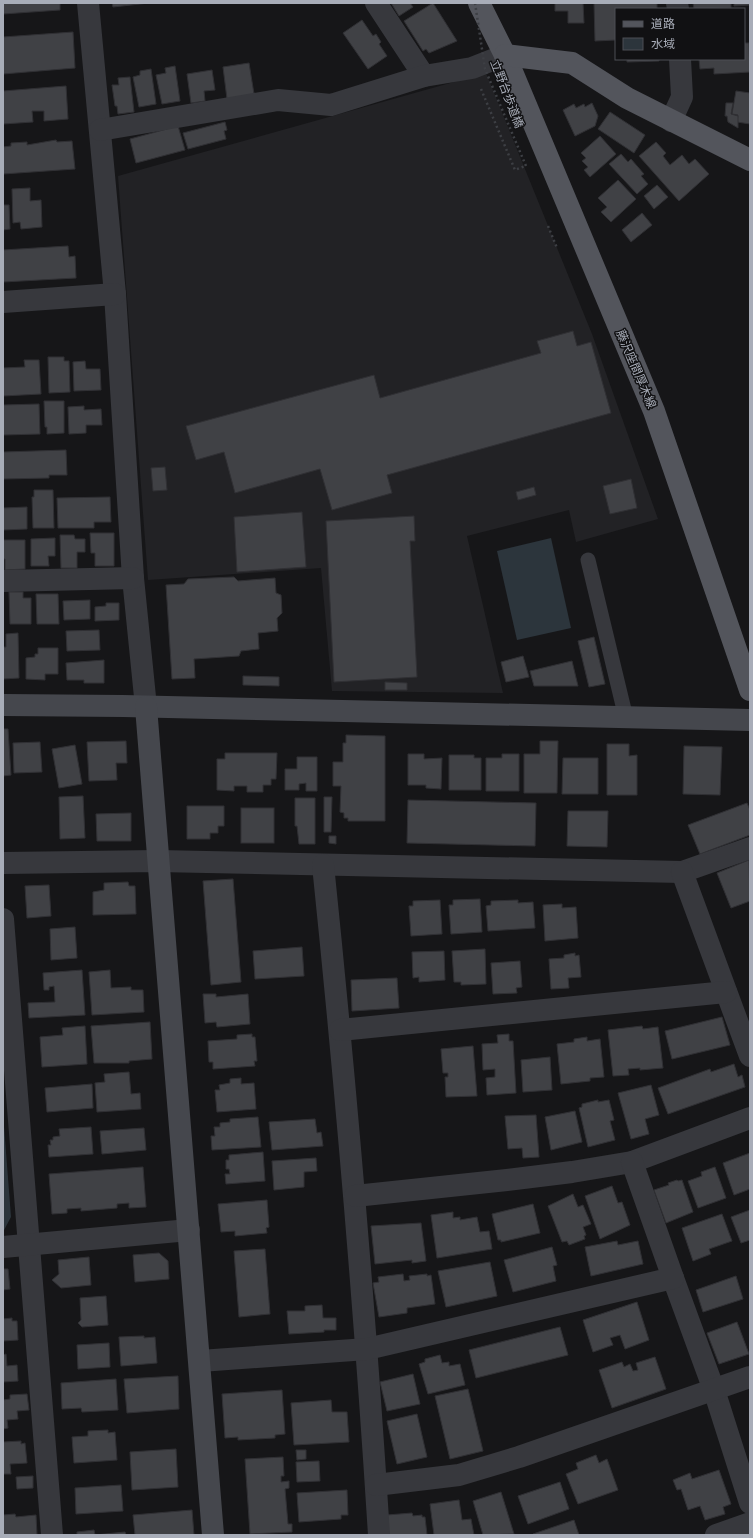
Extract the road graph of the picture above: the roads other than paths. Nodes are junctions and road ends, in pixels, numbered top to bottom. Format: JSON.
{"nodes":[{"id":1,"x":88,"y":3,"type":"edge"},
{"id":2,"x":376,"y":3,"type":"edge"},
{"id":3,"x":479,"y":3,"type":"edge"},
{"id":4,"x":505,"y":55,"type":"junction"},
{"id":5,"x":680,"y":60,"type":"edge"},
{"id":6,"x":424,"y":76,"type":"junction"},
{"id":7,"x":671,"y":121,"type":"junction"},
{"id":8,"x":100,"y":130,"type":"junction"},
{"id":9,"x":750,"y":160,"type":"edge"},
{"id":10,"x":115,"y":294,"type":"junction"},
{"id":11,"x":3,"y":302,"type":"edge"},
{"id":12,"x":588,"y":560,"type":"dead end"},
{"id":13,"x":134,"y":578,"type":"junction"},
{"id":14,"x":3,"y":581,"type":"edge"},
{"id":15,"x":750,"y":690,"type":"edge"},
{"id":16,"x":3,"y":705,"type":"edge"},
{"id":17,"x":146,"y":707,"type":"junction"},
{"id":18,"x":626,"y":718,"type":"junction"},
{"id":19,"x":750,"y":720,"type":"edge"},
{"id":20,"x":750,"y":848,"type":"edge"},
{"id":21,"x":3,"y":862,"type":"edge"},
{"id":22,"x":158,"y":862,"type":"junction"},
{"id":23,"x":323,"y":865,"type":"junction"},
{"id":24,"x":682,"y":872,"type":"junction"},
{"id":25,"x":3,"y":919,"type":"edge"},
{"id":26,"x":726,"y":992,"type":"junction"},
{"id":27,"x":6,"y":1019,"type":"edge"},
{"id":28,"x":340,"y":1030,"type":"junction"},
{"id":29,"x":750,"y":1056,"type":"edge"},
{"id":30,"x":750,"y":1118,"type":"edge"},
{"id":31,"x":632,"y":1162,"type":"junction"},
{"id":32,"x":355,"y":1196,"type":"junction"},
{"id":33,"x":189,"y":1230,"type":"junction"},
{"id":34,"x":30,"y":1244,"type":"junction"},
{"id":35,"x":3,"y":1247,"type":"edge"},
{"id":36,"x":673,"y":1278,"type":"junction"},
{"id":37,"x":367,"y":1349,"type":"junction"},
{"id":38,"x":200,"y":1361,"type":"junction"},
{"id":39,"x":750,"y":1377,"type":"edge"},
{"id":40,"x":714,"y":1390,"type":"junction"},
{"id":41,"x":376,"y":1485,"type":"junction"},
{"id":42,"x":750,"y":1503,"type":"edge"},
{"id":43,"x":750,"y":1523,"type":"edge"},
{"id":44,"x":52,"y":1535,"type":"edge"},
{"id":45,"x":213,"y":1535,"type":"edge"},
{"id":46,"x":379,"y":1535,"type":"edge"},
{"id":47,"x":716,"y":1535,"type":"edge"}],
"edges":[{"from":1,"to":8,"type":"street"},
{"from":2,"to":6,"type":"street"},
{"from":3,"to":4,"type":"main road","name":"藤沢座間厚木線"},
{"from":4,"to":6,"type":"street"},
{"from":4,"to":7,"type":"main road"},
{"from":4,"to":15,"type":"main road","name":"藤沢座間厚木線"},
{"from":5,"to":7,"type":"street"},
{"from":6,"to":8,"type":"street"},
{"from":7,"to":9,"type":"main road"},
{"from":8,"to":10,"type":"street"},
{"from":10,"to":11,"type":"street"},
{"from":10,"to":13,"type":"street"},
{"from":12,"to":18,"type":"lane"},
{"from":13,"to":14,"type":"street"},
{"from":13,"to":17,"type":"street"},
{"from":16,"to":17,"type":"street"},
{"from":17,"to":18,"type":"street"},
{"from":17,"to":22,"type":"street"},
{"from":18,"to":19,"type":"street"},
{"from":20,"to":24,"type":"street"},
{"from":21,"to":22,"type":"street"},
{"from":22,"to":23,"type":"street"},
{"from":22,"to":33,"type":"street"},
{"from":23,"to":24,"type":"street"},
{"from":23,"to":28,"type":"street"},
{"from":24,"to":26,"type":"street"},
{"from":25,"to":27,"type":"street"},
{"from":26,"to":28,"type":"street"},
{"from":26,"to":29,"type":"street"},
{"from":27,"to":34,"type":"street"},
{"from":28,"to":32,"type":"street"},
{"from":30,"to":31,"type":"street"},
{"from":31,"to":32,"type":"street"},
{"from":31,"to":36,"type":"street"},
{"from":32,"to":37,"type":"street"},
{"from":33,"to":34,"type":"street"},
{"from":33,"to":38,"type":"street"},
{"from":34,"to":35,"type":"street"},
{"from":34,"to":44,"type":"street"},
{"from":36,"to":37,"type":"street"},
{"from":36,"to":40,"type":"street"},
{"from":37,"to":38,"type":"street"},
{"from":37,"to":41,"type":"street"},
{"from":38,"to":45,"type":"street"},
{"from":39,"to":40,"type":"street"},
{"from":40,"to":41,"type":"street"},
{"from":40,"to":42,"type":"street"},
{"from":41,"to":46,"type":"street"},
{"from":43,"to":47,"type":"street"}]}
